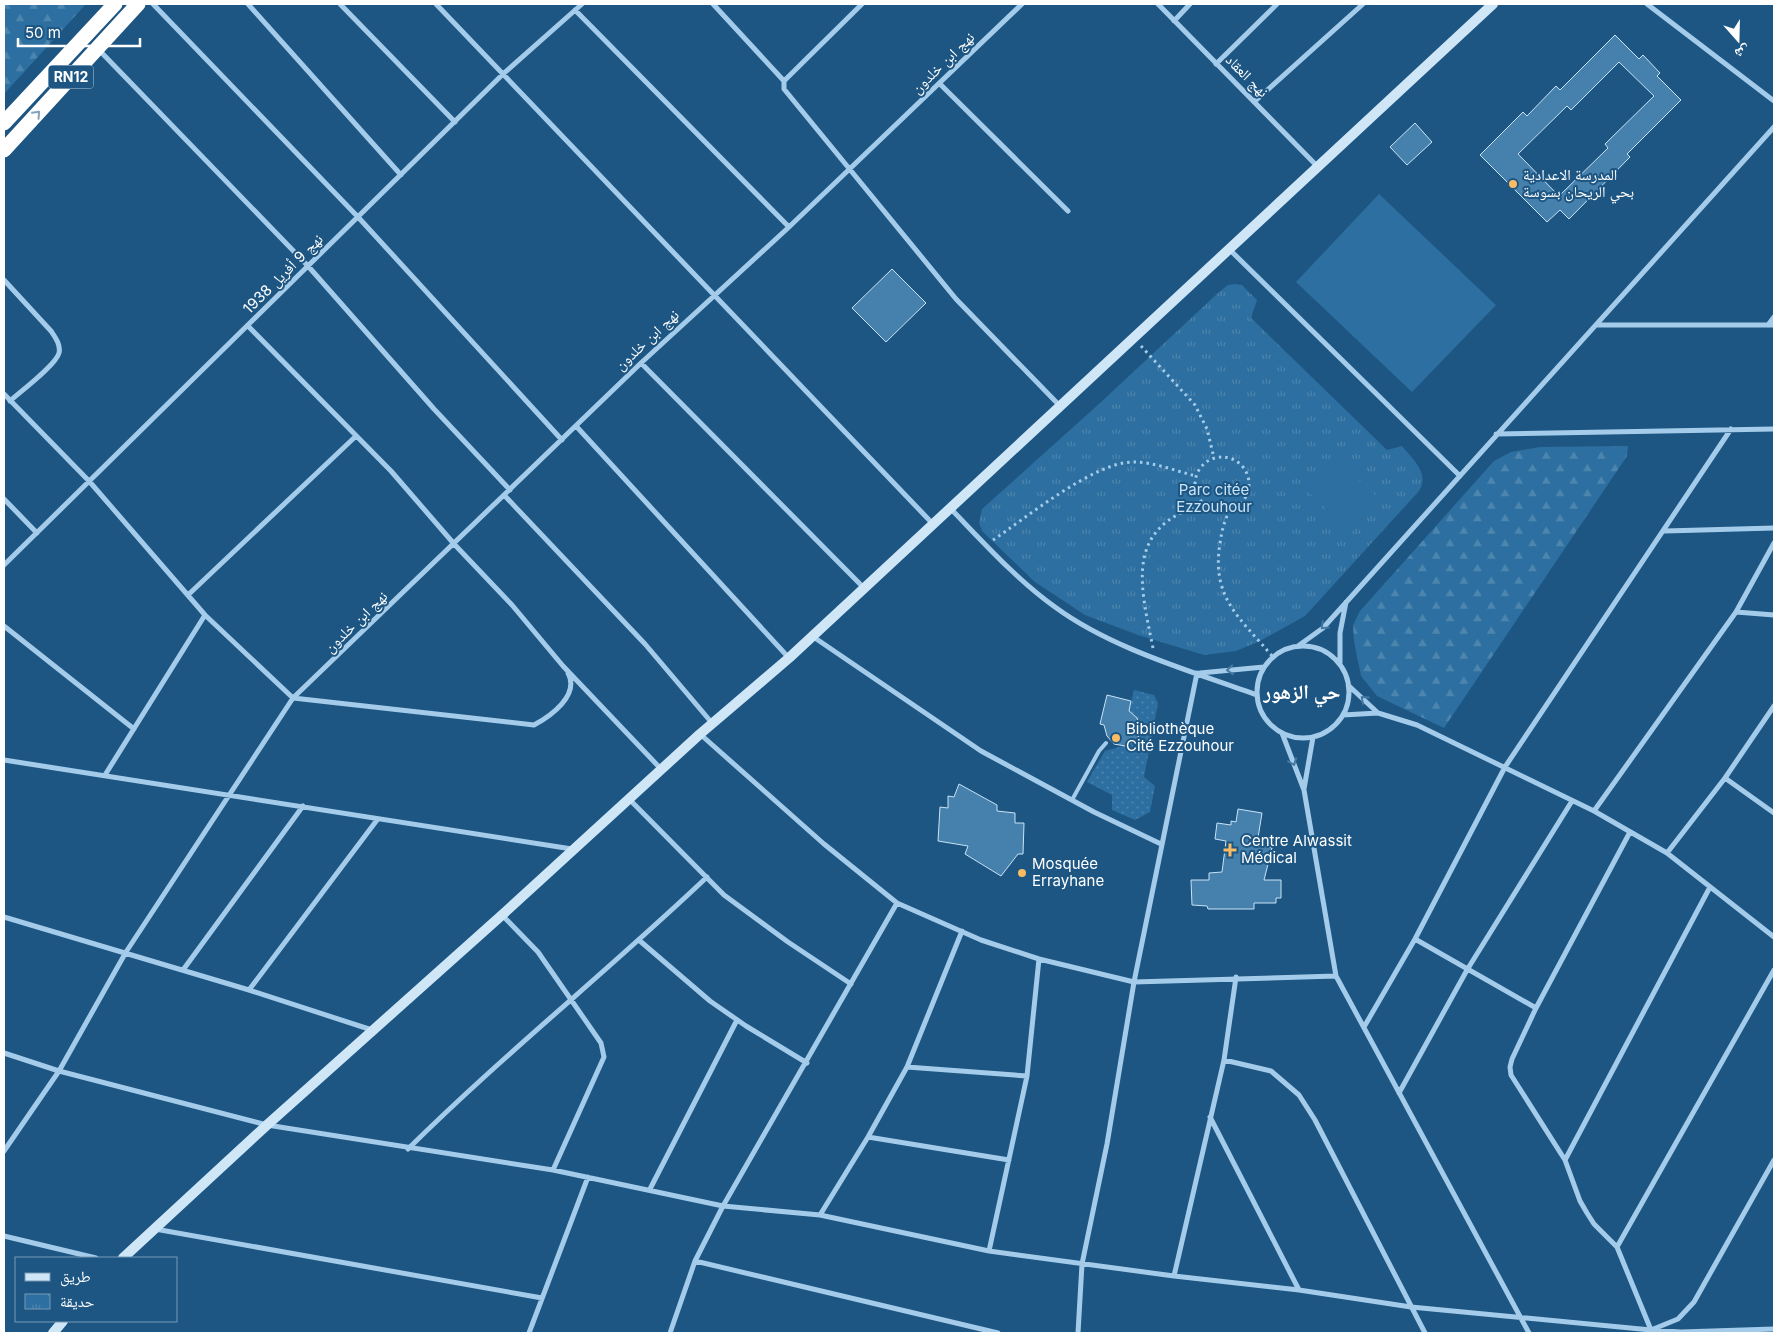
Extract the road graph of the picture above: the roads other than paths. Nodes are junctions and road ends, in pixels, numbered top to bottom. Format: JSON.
{"nodes":[{"id":1,"x":114,"y":4,"type":"edge"},
{"id":2,"x":138,"y":4,"type":"edge"},
{"id":3,"x":153,"y":4,"type":"edge"},
{"id":4,"x":248,"y":4,"type":"edge"},
{"id":5,"x":340,"y":4,"type":"edge"},
{"id":6,"x":436,"y":4,"type":"edge"},
{"id":7,"x":582,"y":4,"type":"edge"},
{"id":8,"x":713,"y":4,"type":"edge"},
{"id":9,"x":862,"y":4,"type":"edge"},
{"id":10,"x":1022,"y":4,"type":"edge"},
{"id":11,"x":1158,"y":4,"type":"edge"},
{"id":12,"x":1190,"y":4,"type":"edge"},
{"id":13,"x":1277,"y":4,"type":"edge"},
{"id":14,"x":1363,"y":4,"type":"edge"},
{"id":15,"x":1493,"y":4,"type":"edge"},
{"id":16,"x":1647,"y":4,"type":"edge"},
{"id":17,"x":575,"y":10,"type":"junction"},
{"id":18,"x":1174,"y":20,"type":"junction"},
{"id":19,"x":98,"y":49,"type":"junction"},
{"id":20,"x":1216,"y":64,"type":"junction"},
{"id":21,"x":503,"y":74,"type":"junction"},
{"id":22,"x":784,"y":81,"type":"junction"},
{"id":23,"x":940,"y":84,"type":"junction"},
{"id":24,"x":1774,"y":100,"type":"edge"},
{"id":25,"x":1254,"y":102,"type":"junction"},
{"id":26,"x":455,"y":122,"type":"junction"},
{"id":27,"x":4,"y":123,"type":"edge"},
{"id":28,"x":1774,"y":127,"type":"edge"},
{"id":29,"x":4,"y":150,"type":"edge"},
{"id":30,"x":850,"y":167,"type":"junction"},
{"id":31,"x":1318,"y":167,"type":"junction"},
{"id":32,"x":401,"y":175,"type":"junction"},
{"id":33,"x":1068,"y":212,"type":"dead end"},
{"id":34,"x":358,"y":218,"type":"junction"},
{"id":35,"x":789,"y":227,"type":"junction"},
{"id":36,"x":1229,"y":249,"type":"junction"},
{"id":37,"x":308,"y":266,"type":"junction"},
{"id":38,"x":4,"y":280,"type":"edge"},
{"id":39,"x":714,"y":295,"type":"junction"},
{"id":40,"x":1774,"y":317,"type":"edge"},
{"id":41,"x":1596,"y":324,"type":"junction"},
{"id":42,"x":1768,"y":325,"type":"junction"},
{"id":43,"x":1774,"y":325,"type":"edge"},
{"id":44,"x":248,"y":326,"type":"junction"},
{"id":45,"x":641,"y":363,"type":"junction"},
{"id":46,"x":4,"y":394,"type":"edge"},
{"id":47,"x":10,"y":401,"type":"junction"},
{"id":48,"x":1060,"y":406,"type":"junction"},
{"id":49,"x":576,"y":426,"type":"junction"},
{"id":50,"x":1731,"y":429,"type":"junction"},
{"id":51,"x":1774,"y":429,"type":"edge"},
{"id":52,"x":1496,"y":434,"type":"junction"},
{"id":53,"x":356,"y":436,"type":"junction"},
{"id":54,"x":562,"y":440,"type":"junction"},
{"id":55,"x":1460,"y":476,"type":"junction"},
{"id":56,"x":90,"y":481,"type":"junction"},
{"id":57,"x":510,"y":490,"type":"junction"},
{"id":58,"x":504,"y":495,"type":"junction"},
{"id":59,"x":4,"y":499,"type":"edge"},
{"id":60,"x":950,"y":508,"type":"junction"},
{"id":61,"x":932,"y":523,"type":"junction"},
{"id":62,"x":1774,"y":528,"type":"edge"},
{"id":63,"x":1665,"y":531,"type":"junction"},
{"id":64,"x":37,"y":532,"type":"junction"},
{"id":65,"x":1774,"y":542,"type":"edge"},
{"id":66,"x":455,"y":545,"type":"junction"},
{"id":67,"x":4,"y":565,"type":"edge"},
{"id":68,"x":864,"y":588,"type":"junction"},
{"id":69,"x":188,"y":595,"type":"junction"},
{"id":70,"x":1346,"y":602,"type":"junction"},
{"id":71,"x":1736,"y":612,"type":"junction"},
{"id":72,"x":205,"y":615,"type":"junction"},
{"id":73,"x":1774,"y":615,"type":"edge"},
{"id":74,"x":4,"y":626,"type":"edge"},
{"id":75,"x":812,"y":636,"type":"junction"},
{"id":76,"x":1298,"y":646,"type":"junction"},
{"id":77,"x":789,"y":658,"type":"junction"},
{"id":78,"x":1340,"y":664,"type":"junction"},
{"id":79,"x":563,"y":666,"type":"junction"},
{"id":80,"x":1264,"y":667,"type":"junction"},
{"id":81,"x":1197,"y":673,"type":"junction"},
{"id":82,"x":1349,"y":686,"type":"junction"},
{"id":83,"x":1256,"y":696,"type":"junction"},
{"id":84,"x":293,"y":698,"type":"junction"},
{"id":85,"x":1774,"y":706,"type":"edge"},
{"id":86,"x":1378,"y":713,"type":"junction"},
{"id":87,"x":1343,"y":715,"type":"junction"},
{"id":88,"x":712,"y":724,"type":"junction"},
{"id":89,"x":134,"y":729,"type":"junction"},
{"id":90,"x":700,"y":734,"type":"junction"},
{"id":91,"x":1282,"y":734,"type":"junction"},
{"id":92,"x":1313,"y":737,"type":"junction"},
{"id":93,"x":1106,"y":743,"type":"dead end"},
{"id":94,"x":4,"y":760,"type":"edge"},
{"id":95,"x":1505,"y":767,"type":"junction"},
{"id":96,"x":662,"y":769,"type":"junction"},
{"id":97,"x":105,"y":775,"type":"junction"},
{"id":98,"x":1725,"y":778,"type":"junction"},
{"id":99,"x":1304,"y":790,"type":"junction"},
{"id":100,"x":232,"y":794,"type":"junction"},
{"id":101,"x":629,"y":799,"type":"junction"},
{"id":102,"x":1072,"y":800,"type":"junction"},
{"id":103,"x":1572,"y":801,"type":"junction"},
{"id":104,"x":302,"y":806,"type":"junction"},
{"id":105,"x":1594,"y":810,"type":"junction"},
{"id":106,"x":1774,"y":813,"type":"edge"},
{"id":107,"x":377,"y":820,"type":"junction"},
{"id":108,"x":1630,"y":832,"type":"junction"},
{"id":109,"x":1162,"y":844,"type":"junction"},
{"id":110,"x":572,"y":849,"type":"junction"},
{"id":111,"x":1667,"y":853,"type":"junction"},
{"id":112,"x":707,"y":877,"type":"junction"},
{"id":113,"x":1710,"y":887,"type":"junction"},
{"id":114,"x":897,"y":903,"type":"junction"},
{"id":115,"x":502,"y":915,"type":"junction"},
{"id":116,"x":4,"y":917,"type":"edge"},
{"id":117,"x":962,"y":931,"type":"junction"},
{"id":118,"x":1774,"y":937,"type":"edge"},
{"id":119,"x":1415,"y":938,"type":"junction"},
{"id":120,"x":640,"y":941,"type":"junction"},
{"id":121,"x":126,"y":952,"type":"junction"},
{"id":122,"x":1039,"y":959,"type":"junction"},
{"id":123,"x":183,"y":970,"type":"junction"},
{"id":124,"x":1467,"y":970,"type":"junction"},
{"id":125,"x":1774,"y":970,"type":"edge"},
{"id":126,"x":1336,"y":976,"type":"junction"},
{"id":127,"x":1236,"y":977,"type":"junction"},
{"id":128,"x":1134,"y":982,"type":"junction"},
{"id":129,"x":852,"y":984,"type":"junction"},
{"id":130,"x":249,"y":990,"type":"junction"},
{"id":131,"x":570,"y":1000,"type":"junction"},
{"id":132,"x":1536,"y":1008,"type":"junction"},
{"id":133,"x":737,"y":1020,"type":"junction"},
{"id":134,"x":1364,"y":1027,"type":"junction"},
{"id":135,"x":372,"y":1030,"type":"junction"},
{"id":136,"x":4,"y":1053,"type":"edge"},
{"id":137,"x":1224,"y":1060,"type":"junction"},
{"id":138,"x":807,"y":1063,"type":"junction"},
{"id":139,"x":907,"y":1067,"type":"junction"},
{"id":140,"x":59,"y":1070,"type":"junction"},
{"id":141,"x":1027,"y":1076,"type":"junction"},
{"id":142,"x":1400,"y":1093,"type":"junction"},
{"id":143,"x":1210,"y":1117,"type":"junction"},
{"id":144,"x":268,"y":1125,"type":"junction"},
{"id":145,"x":868,"y":1137,"type":"junction"},
{"id":146,"x":408,"y":1148,"type":"junction"},
{"id":147,"x":4,"y":1152,"type":"edge"},
{"id":148,"x":1009,"y":1160,"type":"junction"},
{"id":149,"x":1565,"y":1160,"type":"junction"},
{"id":150,"x":1774,"y":1160,"type":"edge"},
{"id":151,"x":553,"y":1170,"type":"junction"},
{"id":152,"x":588,"y":1177,"type":"junction"},
{"id":153,"x":650,"y":1189,"type":"junction"},
{"id":154,"x":723,"y":1206,"type":"junction"},
{"id":155,"x":820,"y":1215,"type":"junction"},
{"id":156,"x":155,"y":1229,"type":"junction"},
{"id":157,"x":4,"y":1236,"type":"edge"},
{"id":158,"x":1617,"y":1247,"type":"junction"},
{"id":159,"x":989,"y":1251,"type":"junction"},
{"id":160,"x":92,"y":1257,"type":"edge"},
{"id":161,"x":124,"y":1257,"type":"edge"},
{"id":162,"x":695,"y":1261,"type":"junction"},
{"id":163,"x":1082,"y":1264,"type":"junction"},
{"id":164,"x":1174,"y":1276,"type":"junction"},
{"id":165,"x":1299,"y":1290,"type":"junction"},
{"id":166,"x":542,"y":1298,"type":"junction"},
{"id":167,"x":1411,"y":1307,"type":"junction"},
{"id":168,"x":1521,"y":1319,"type":"junction"},
{"id":169,"x":62,"y":1322,"type":"edge"},
{"id":170,"x":1774,"y":1329,"type":"edge"},
{"id":171,"x":1651,"y":1330,"type":"junction"},
{"id":172,"x":53,"y":1333,"type":"edge"},
{"id":173,"x":529,"y":1333,"type":"edge"},
{"id":174,"x":670,"y":1333,"type":"edge"},
{"id":175,"x":998,"y":1333,"type":"edge"},
{"id":176,"x":1078,"y":1333,"type":"edge"},
{"id":177,"x":1425,"y":1333,"type":"edge"},
{"id":178,"x":1529,"y":1333,"type":"edge"}],
"edges":[{"from":1,"to":27,"type":"highway","number":"RN12"},
{"from":2,"to":19,"type":"highway","number":"RN12"},
{"from":3,"to":34,"type":"street"},
{"from":4,"to":32,"type":"street"},
{"from":5,"to":26,"type":"street"},
{"from":6,"to":21,"type":"street"},
{"from":7,"to":17,"type":"street","name":"نهج 9 أفريل 1938"},
{"from":8,"to":22,"type":"street"},
{"from":9,"to":22,"type":"street"},
{"from":10,"to":23,"type":"street","name":"نهج ابن خلدون"},
{"from":11,"to":18,"type":"street","name":"نهج العقاد"},
{"from":12,"to":18,"type":"street"},
{"from":13,"to":20,"type":"street"},
{"from":14,"to":25,"type":"street"},
{"from":15,"to":31,"type":"street"},
{"from":16,"to":24,"type":"street"},
{"from":17,"to":21,"type":"street","name":"نهج 9 أفريل 1938"},
{"from":17,"to":35,"type":"street"},
{"from":18,"to":20,"type":"street","name":"نهج العقاد"},
{"from":29,"to":19,"type":"highway","number":"RN12","one_way":true},
{"from":19,"to":37,"type":"street"},
{"from":20,"to":25,"type":"street","name":"نهج العقاد"},
{"from":21,"to":26,"type":"street","name":"نهج 9 أفريل 1938"},
{"from":21,"to":39,"type":"street"},
{"from":22,"to":30,"type":"street"},
{"from":23,"to":30,"type":"street","name":"نهج ابن خلدون"},
{"from":23,"to":33,"type":"street"},
{"from":25,"to":31,"type":"street","name":"نهج العقاد"},
{"from":26,"to":32,"type":"street","name":"نهج 9 أفريل 1938"},
{"from":28,"to":41,"type":"street"},
{"from":30,"to":35,"type":"street","name":"نهج ابن خلدون"},
{"from":30,"to":48,"type":"street"},
{"from":31,"to":36,"type":"street"},
{"from":32,"to":34,"type":"street","name":"نهج 9 أفريل 1938"},
{"from":34,"to":37,"type":"street","name":"نهج 9 أفريل 1938"},
{"from":34,"to":54,"type":"street"},
{"from":35,"to":39,"type":"street","name":"نهج ابن خلدون"},
{"from":36,"to":48,"type":"street"},
{"from":36,"to":55,"type":"street"},
{"from":37,"to":44,"type":"street","name":"نهج 9 أفريل 1938"},
{"from":37,"to":57,"type":"street"},
{"from":38,"to":47,"type":"street"},
{"from":39,"to":45,"type":"street","name":"نهج ابن خلدون"},
{"from":39,"to":61,"type":"street"},
{"from":40,"to":42,"type":"street"},
{"from":41,"to":42,"type":"street"},
{"from":41,"to":52,"type":"street"},
{"from":42,"to":43,"type":"street"},
{"from":44,"to":53,"type":"street"},
{"from":44,"to":56,"type":"street","name":"نهج 9 أفريل 1938"},
{"from":45,"to":49,"type":"street","name":"نهج ابن خلدون"},
{"from":45,"to":68,"type":"street"},
{"from":46,"to":47,"type":"street"},
{"from":47,"to":56,"type":"street"},
{"from":48,"to":60,"type":"street"},
{"from":49,"to":54,"type":"street","name":"نهج ابن خلدون"},
{"from":49,"to":77,"type":"street"},
{"from":50,"to":51,"type":"street"},
{"from":50,"to":52,"type":"street"},
{"from":50,"to":63,"type":"street"},
{"from":52,"to":55,"type":"street"},
{"from":53,"to":66,"type":"street"},
{"from":53,"to":69,"type":"street"},
{"from":54,"to":57,"type":"street","name":"نهج ابن خلدون"},
{"from":55,"to":70,"type":"street"},
{"from":56,"to":64,"type":"street","name":"نهج 9 أفريل 1938"},
{"from":56,"to":69,"type":"street"},
{"from":57,"to":58,"type":"street","name":"نهج ابن خلدون"},
{"from":58,"to":66,"type":"street","name":"نهج ابن خلدون"},
{"from":58,"to":88,"type":"street"},
{"from":59,"to":64,"type":"street"},
{"from":60,"to":61,"type":"street"},
{"from":60,"to":81,"type":"street"},
{"from":61,"to":68,"type":"street"},
{"from":62,"to":63,"type":"street"},
{"from":63,"to":95,"type":"street"},
{"from":64,"to":67,"type":"street","name":"نهج 9 أفريل 1938"},
{"from":65,"to":71,"type":"street"},
{"from":66,"to":79,"type":"street"},
{"from":66,"to":84,"type":"street","name":"نهج ابن خلدون"},
{"from":68,"to":75,"type":"street"},
{"from":69,"to":72,"type":"street"},
{"from":70,"to":76,"type":"street","one_way":true},
{"from":70,"to":78,"type":"street"},
{"from":71,"to":73,"type":"street"},
{"from":71,"to":105,"type":"street"},
{"from":72,"to":84,"type":"street"},
{"from":72,"to":89,"type":"street"},
{"from":74,"to":89,"type":"street"},
{"from":75,"to":77,"type":"street"},
{"from":75,"to":102,"type":"street"},
{"from":76,"to":78,"type":"street"},
{"from":76,"to":80,"type":"street"},
{"from":77,"to":88,"type":"street"},
{"from":78,"to":82,"type":"street"},
{"from":79,"to":84,"type":"street"},
{"from":79,"to":96,"type":"street"},
{"from":80,"to":81,"type":"street","one_way":true},
{"from":80,"to":83,"type":"street"},
{"from":81,"to":83,"type":"street"},
{"from":81,"to":109,"type":"street"},
{"from":86,"to":82,"type":"street","one_way":true},
{"from":82,"to":87,"type":"street"},
{"from":83,"to":91,"type":"street"},
{"from":84,"to":100,"type":"street","name":"نهج ابن خلدون"},
{"from":85,"to":98,"type":"street"},
{"from":86,"to":87,"type":"street"},
{"from":86,"to":95,"type":"street"},
{"from":87,"to":92,"type":"street"},
{"from":88,"to":90,"type":"street"},
{"from":89,"to":97,"type":"street"},
{"from":90,"to":96,"type":"street"},
{"from":90,"to":114,"type":"street"},
{"from":91,"to":92,"type":"street"},
{"from":91,"to":99,"type":"street","one_way":true},
{"from":92,"to":99,"type":"street"},
{"from":93,"to":102,"type":"lane"},
{"from":94,"to":97,"type":"street"},
{"from":95,"to":103,"type":"street"},
{"from":95,"to":119,"type":"street"},
{"from":96,"to":101,"type":"street"},
{"from":97,"to":100,"type":"street"},
{"from":98,"to":106,"type":"street"},
{"from":98,"to":111,"type":"street"},
{"from":99,"to":126,"type":"street"},
{"from":100,"to":104,"type":"street"},
{"from":100,"to":121,"type":"street","name":"نهج ابن خلدون"},
{"from":101,"to":110,"type":"street"},
{"from":101,"to":112,"type":"street"},
{"from":102,"to":109,"type":"street"},
{"from":103,"to":105,"type":"street"},
{"from":103,"to":124,"type":"street"},
{"from":104,"to":107,"type":"street"},
{"from":104,"to":123,"type":"street"},
{"from":105,"to":108,"type":"street"},
{"from":107,"to":110,"type":"street"},
{"from":107,"to":130,"type":"street"},
{"from":108,"to":111,"type":"street"},
{"from":108,"to":132,"type":"street"},
{"from":109,"to":128,"type":"street"},
{"from":110,"to":115,"type":"street"},
{"from":111,"to":113,"type":"street"},
{"from":112,"to":120,"type":"street"},
{"from":112,"to":129,"type":"street"},
{"from":113,"to":118,"type":"street"},
{"from":113,"to":149,"type":"street"},
{"from":114,"to":117,"type":"street"},
{"from":114,"to":129,"type":"street"},
{"from":115,"to":131,"type":"street"},
{"from":115,"to":135,"type":"street"},
{"from":116,"to":121,"type":"street"},
{"from":117,"to":122,"type":"street"},
{"from":117,"to":139,"type":"street"},
{"from":119,"to":124,"type":"street"},
{"from":119,"to":134,"type":"street"},
{"from":120,"to":131,"type":"street"},
{"from":120,"to":133,"type":"street"},
{"from":121,"to":123,"type":"street"},
{"from":121,"to":140,"type":"street","name":"نهج ابن خلدون"},
{"from":122,"to":128,"type":"street"},
{"from":122,"to":141,"type":"street"},
{"from":123,"to":130,"type":"street"},
{"from":124,"to":132,"type":"street"},
{"from":124,"to":142,"type":"street"},
{"from":125,"to":158,"type":"street"},
{"from":126,"to":127,"type":"street"},
{"from":126,"to":134,"type":"street"},
{"from":127,"to":128,"type":"street"},
{"from":127,"to":137,"type":"street"},
{"from":128,"to":163,"type":"street"},
{"from":129,"to":138,"type":"street"},
{"from":130,"to":135,"type":"street"},
{"from":131,"to":146,"type":"street"},
{"from":131,"to":151,"type":"street"},
{"from":132,"to":149,"type":"street"},
{"from":133,"to":138,"type":"street"},
{"from":133,"to":153,"type":"street"},
{"from":134,"to":142,"type":"street"},
{"from":135,"to":144,"type":"street"},
{"from":136,"to":140,"type":"street"},
{"from":137,"to":143,"type":"street"},
{"from":137,"to":167,"type":"street"},
{"from":138,"to":154,"type":"street"},
{"from":139,"to":141,"type":"street"},
{"from":139,"to":145,"type":"street"},
{"from":140,"to":144,"type":"street"},
{"from":140,"to":147,"type":"street","name":"نهج ابن خلدون"},
{"from":141,"to":148,"type":"street"},
{"from":142,"to":168,"type":"street"},
{"from":143,"to":164,"type":"street"},
{"from":143,"to":165,"type":"street"},
{"from":144,"to":146,"type":"street"},
{"from":144,"to":156,"type":"street"},
{"from":145,"to":148,"type":"street"},
{"from":145,"to":155,"type":"street"},
{"from":146,"to":151,"type":"street"},
{"from":148,"to":159,"type":"street"},
{"from":149,"to":158,"type":"street"},
{"from":150,"to":171,"type":"street"},
{"from":151,"to":152,"type":"street"},
{"from":152,"to":153,"type":"street"},
{"from":152,"to":166,"type":"street"},
{"from":153,"to":154,"type":"street"},
{"from":154,"to":155,"type":"street"},
{"from":154,"to":162,"type":"street"},
{"from":155,"to":159,"type":"street"},
{"from":156,"to":161,"type":"street"},
{"from":156,"to":166,"type":"street"},
{"from":157,"to":160,"type":"street"},
{"from":158,"to":171,"type":"street"},
{"from":159,"to":163,"type":"street"},
{"from":162,"to":174,"type":"street"},
{"from":162,"to":175,"type":"street"},
{"from":163,"to":164,"type":"street"},
{"from":163,"to":176,"type":"street"},
{"from":164,"to":165,"type":"street"},
{"from":165,"to":167,"type":"street"},
{"from":166,"to":173,"type":"street"},
{"from":167,"to":168,"type":"street"},
{"from":167,"to":177,"type":"street"},
{"from":168,"to":171,"type":"street"},
{"from":168,"to":178,"type":"street"},
{"from":169,"to":172,"type":"street"},
{"from":170,"to":171,"type":"street"}]}
